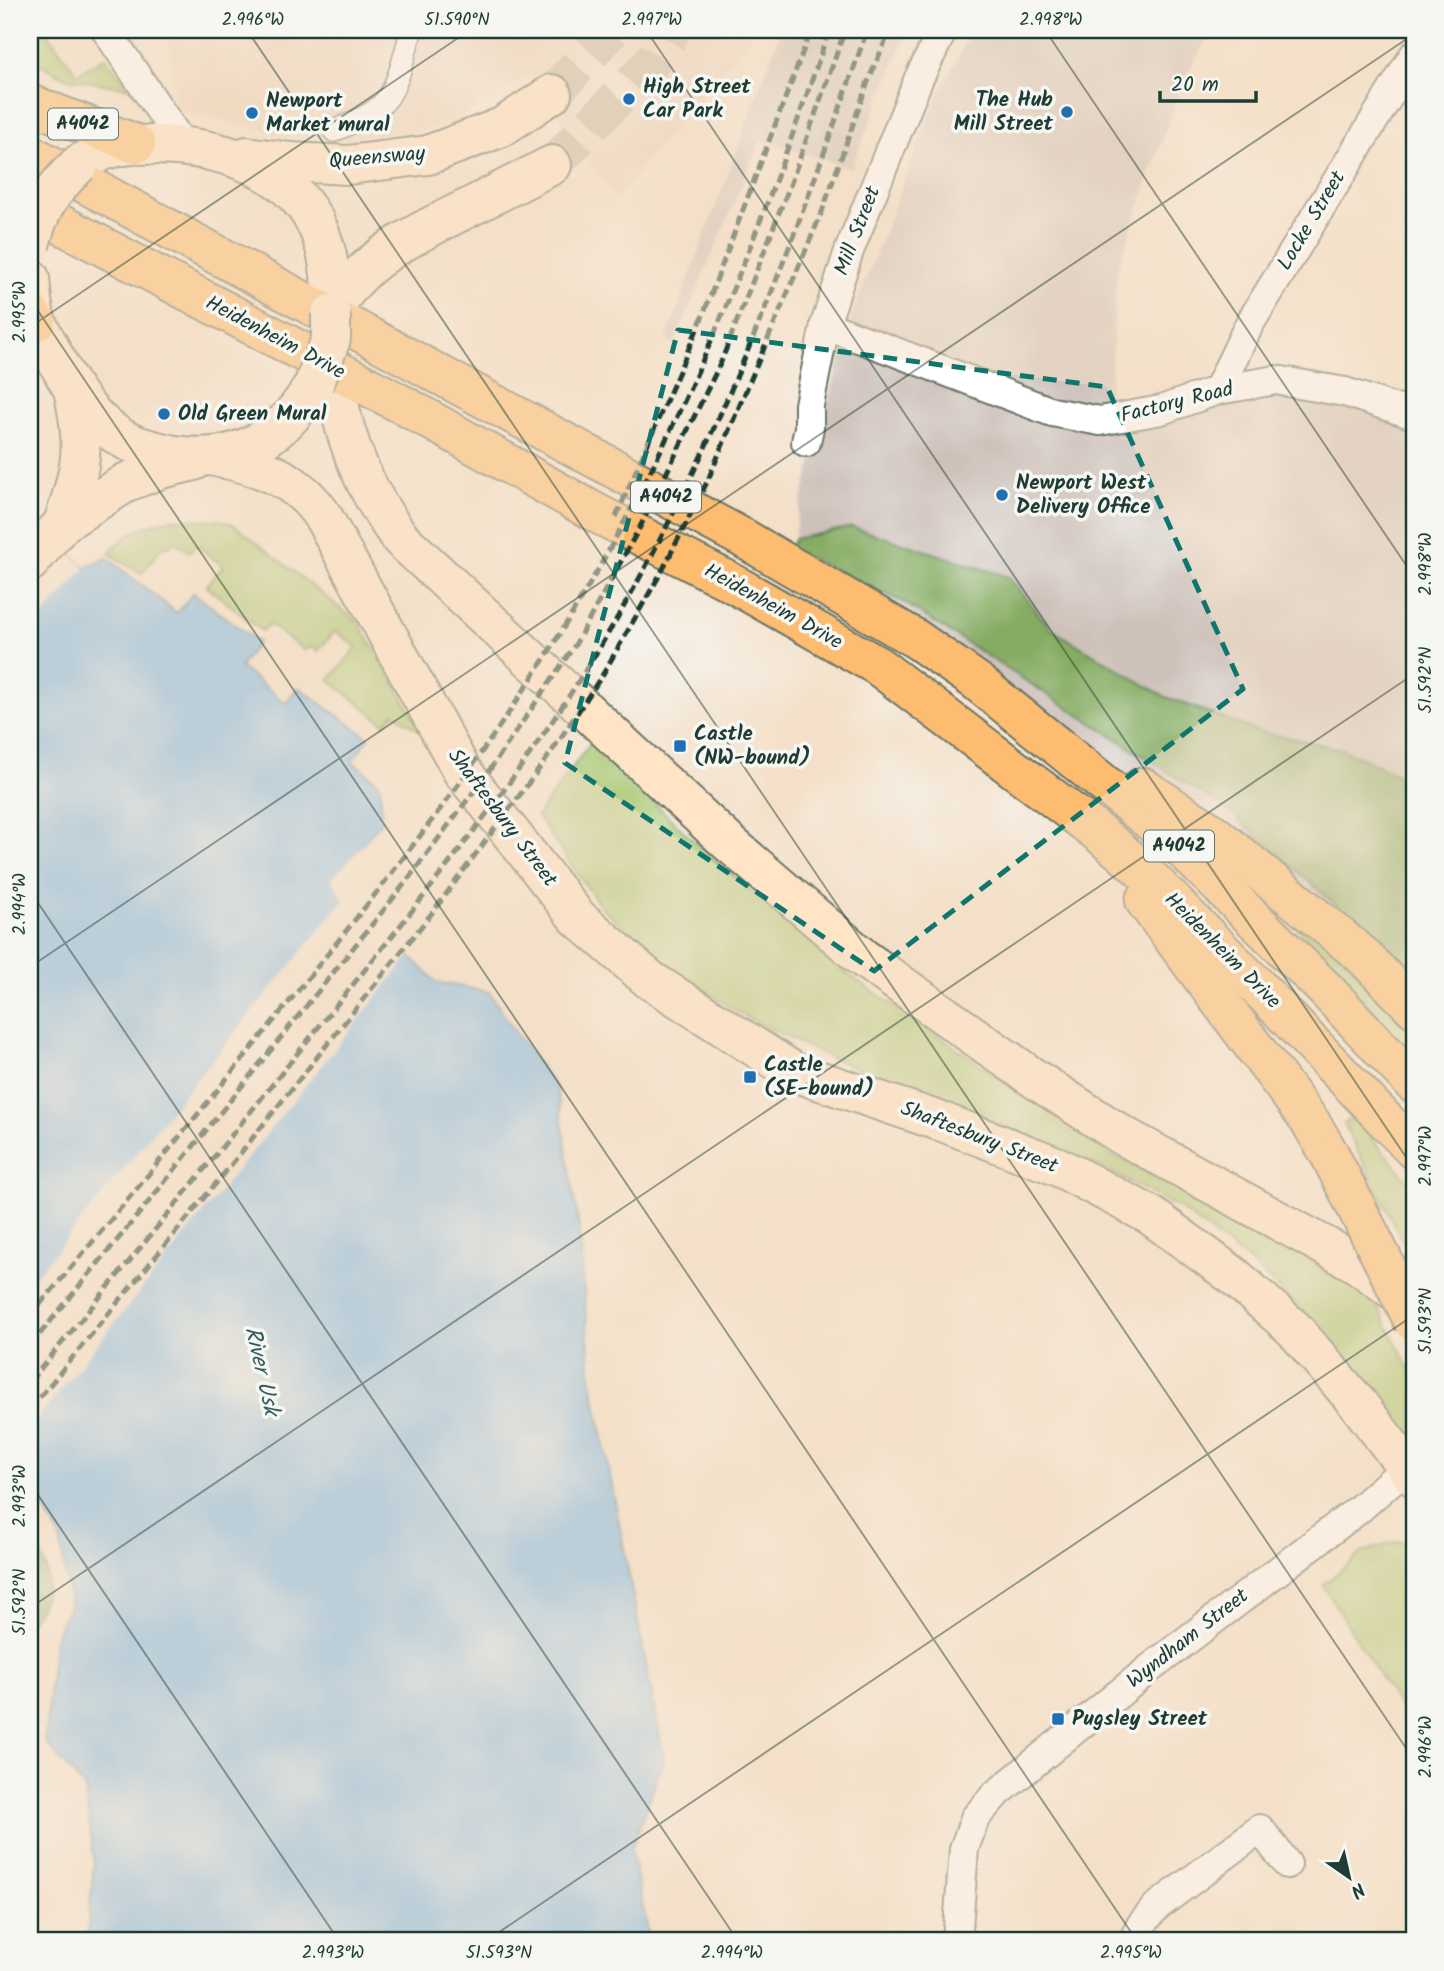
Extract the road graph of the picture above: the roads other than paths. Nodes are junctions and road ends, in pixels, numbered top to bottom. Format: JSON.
{"nodes":[{"id":1,"x":106,"y":30,"type":"edge"},
{"id":2,"x":412,"y":30,"type":"edge"},
{"id":3,"x":943,"y":30,"type":"edge"},
{"id":4,"x":1414,"y":55,"type":"edge"},
{"id":5,"x":552,"y":94,"type":"tunnel mouth"},
{"id":6,"x":30,"y":104,"type":"edge"},
{"id":7,"x":334,"y":131,"type":"dead end"},
{"id":8,"x":136,"y":144,"type":"junction"},
{"id":9,"x":183,"y":145,"type":"junction"},
{"id":10,"x":30,"y":154,"type":"edge"},
{"id":11,"x":230,"y":155,"type":"junction"},
{"id":12,"x":552,"y":165,"type":"tunnel mouth"},
{"id":13,"x":30,"y":208,"type":"edge"},
{"id":14,"x":30,"y":246,"type":"edge"},
{"id":15,"x":30,"y":278,"type":"edge"},
{"id":16,"x":333,"y":312,"type":"junction"},
{"id":17,"x":33,"y":317,"type":"edge"},
{"id":18,"x":825,"y":324,"type":"junction"},
{"id":19,"x":72,"y":389,"type":"junction"},
{"id":20,"x":1218,"y":390,"type":"junction"},
{"id":21,"x":326,"y":391,"type":"junction"},
{"id":22,"x":1414,"y":415,"type":"edge"},
{"id":23,"x":806,"y":442,"type":"dead end"},
{"id":24,"x":211,"y":457,"type":"junction"},
{"id":25,"x":48,"y":540,"type":"edge"},
{"id":26,"x":975,"y":680,"type":"junction"},
{"id":27,"x":1027,"y":778,"type":"junction"},
{"id":28,"x":1414,"y":1008,"type":"edge"},
{"id":29,"x":1414,"y":1084,"type":"edge"},
{"id":30,"x":1414,"y":1150,"type":"edge"},
{"id":31,"x":1414,"y":1305,"type":"edge"},
{"id":32,"x":1414,"y":1322,"type":"edge"},
{"id":33,"x":1411,"y":1472,"type":"edge"},
{"id":34,"x":1287,"y":1864,"type":"dead end"},
{"id":35,"x":957,"y":1941,"type":"edge"},
{"id":36,"x":1133,"y":1941,"type":"edge"}],
"edges":[{"from":1,"to":9,"type":"street"},
{"from":2,"to":7,"type":"street"},
{"from":3,"to":18,"type":"street","name":"Mill Street"},
{"from":4,"to":20,"type":"street","name":"Locke Street"},
{"from":5,"to":11,"type":"main road","name":"Queensway"},
{"from":6,"to":8,"type":"main road","number":"A4042"},
{"from":8,"to":9,"type":"main road"},
{"from":8,"to":14,"type":"main road","bridge":true},
{"from":9,"to":11,"type":"main road"},
{"from":10,"to":26,"type":"main road","name":"Heidenheim Drive","number":"A4042"},
{"from":11,"to":16,"type":"main road"},
{"from":12,"to":16,"type":"main road"},
{"from":13,"to":27,"type":"main road","name":"Heidenheim Drive","number":"A4042"},
{"from":15,"to":17,"type":"main road"},
{"from":16,"to":21,"type":"main road"},
{"from":17,"to":19,"type":"main road"},
{"from":18,"to":20,"type":"street","name":"Factory Road"},
{"from":18,"to":23,"type":"street","name":"Mill Street"},
{"from":19,"to":24,"type":"main road","name":"Shaftesbury Street"},
{"from":19,"to":25,"type":"main road"},
{"from":20,"to":22,"type":"street","name":"Factory Road"},
{"from":21,"to":24,"type":"main road"},
{"from":21,"to":31,"type":"main road"},
{"from":24,"to":25,"type":"main road"},
{"from":24,"to":33,"type":"main road","name":"Shaftesbury Street"},
{"from":26,"to":28,"type":"main road","number":"A4042"},
{"from":26,"to":29,"type":"main road","name":"Heidenheim Drive","number":"A4042"},
{"from":27,"to":30,"type":"main road","name":"Heidenheim Drive","number":"A4042"},
{"from":27,"to":32,"type":"main road","number":"A4042","bridge":true},
{"from":33,"to":35,"type":"street","name":"Wyndham Street"},
{"from":34,"to":36,"type":"street"}]}
